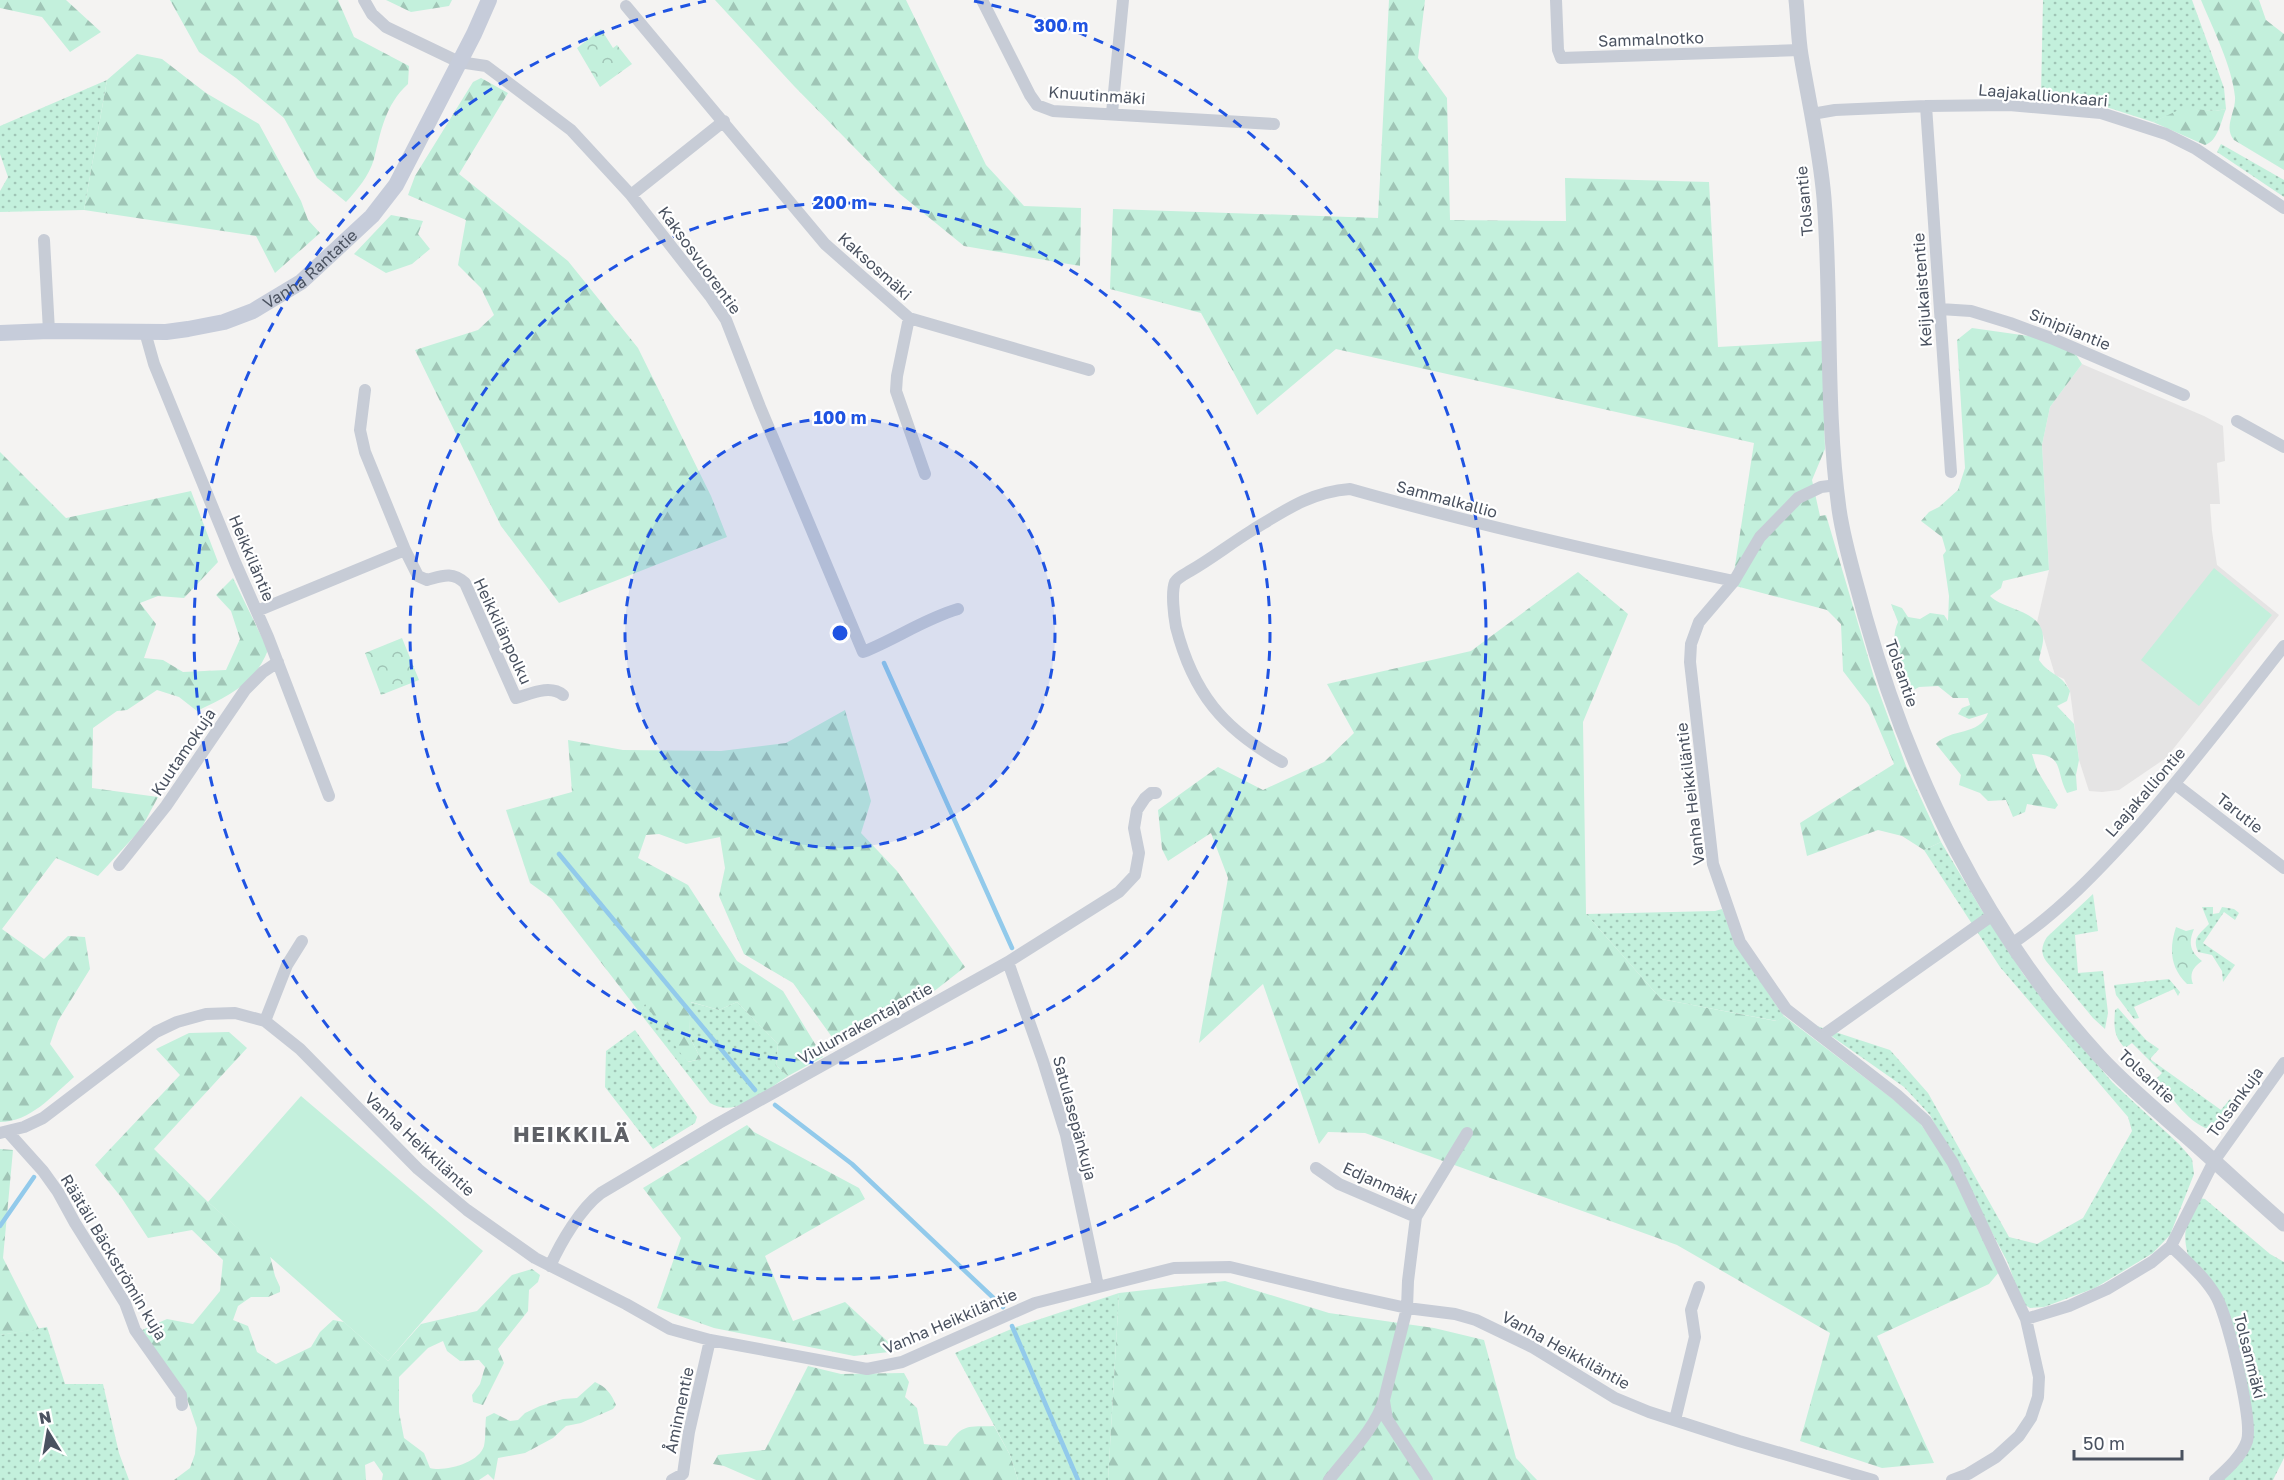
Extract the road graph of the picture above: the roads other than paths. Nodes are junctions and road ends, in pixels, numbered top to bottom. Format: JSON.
{"nodes":[{"id":1,"x":364,"y":0,"type":"edge"},
{"id":2,"x":489,"y":0,"type":"edge"},
{"id":3,"x":982,"y":0,"type":"edge"},
{"id":4,"x":1123,"y":0,"type":"edge"},
{"id":5,"x":1556,"y":0,"type":"edge"},
{"id":6,"x":1796,"y":0,"type":"edge"},
{"id":7,"x":626,"y":6,"type":"dead end"},
{"id":8,"x":1800,"y":50,"type":"junction"},
{"id":9,"x":459,"y":62,"type":"junction"},
{"id":10,"x":1926,"y":106,"type":"junction"},
{"id":11,"x":1112,"y":113,"type":"junction"},
{"id":12,"x":1812,"y":114,"type":"junction"},
{"id":13,"x":724,"y":121,"type":"junction"},
{"id":14,"x":1274,"y":124,"type":"dead end"},
{"id":15,"x":631,"y":195,"type":"junction"},
{"id":16,"x":2284,"y":208,"type":"edge"},
{"id":17,"x":44,"y":240,"type":"dead end"},
{"id":18,"x":1940,"y":309,"type":"junction"},
{"id":19,"x":909,"y":318,"type":"junction"},
{"id":20,"x":49,"y":331,"type":"junction"},
{"id":21,"x":145,"y":332,"type":"junction"},
{"id":22,"x":0,"y":333,"type":"edge"},
{"id":23,"x":1089,"y":370,"type":"dead end"},
{"id":24,"x":365,"y":390,"type":"dead end"},
{"id":25,"x":2184,"y":395,"type":"dead end"},
{"id":26,"x":2237,"y":421,"type":"dead end"},
{"id":27,"x":2284,"y":447,"type":"edge"},
{"id":28,"x":1952,"y":472,"type":"dead end"},
{"id":29,"x":925,"y":474,"type":"dead end"},
{"id":30,"x":1837,"y":485,"type":"junction"},
{"id":31,"x":405,"y":550,"type":"junction"},
{"id":32,"x":1734,"y":581,"type":"junction"},
{"id":33,"x":958,"y":609,"type":"dead end"},
{"id":34,"x":257,"y":611,"type":"junction"},
{"id":35,"x":2284,"y":646,"type":"edge"},
{"id":36,"x":278,"y":662,"type":"junction"},
{"id":37,"x":562,"y":695,"type":"dead end"},
{"id":38,"x":1282,"y":762,"type":"dead end"},
{"id":39,"x":2175,"y":784,"type":"junction"},
{"id":40,"x":1156,"y":793,"type":"dead end"},
{"id":41,"x":329,"y":796,"type":"dead end"},
{"id":42,"x":118,"y":866,"type":"dead end"},
{"id":43,"x":2284,"y":868,"type":"edge"},
{"id":44,"x":1994,"y":914,"type":"junction"},
{"id":45,"x":302,"y":941,"type":"dead end"},
{"id":46,"x":2013,"y":944,"type":"junction"},
{"id":47,"x":1008,"y":962,"type":"junction"},
{"id":48,"x":265,"y":1021,"type":"junction"},
{"id":49,"x":1822,"y":1036,"type":"junction"},
{"id":50,"x":2284,"y":1063,"type":"edge"},
{"id":51,"x":4,"y":1132,"type":"edge"},
{"id":52,"x":1467,"y":1132,"type":"dead end"},
{"id":53,"x":2214,"y":1161,"type":"junction"},
{"id":54,"x":1316,"y":1168,"type":"dead end"},
{"id":55,"x":1416,"y":1217,"type":"junction"},
{"id":56,"x":2284,"y":1224,"type":"edge"},
{"id":57,"x":2172,"y":1246,"type":"junction"},
{"id":58,"x":550,"y":1266,"type":"junction"},
{"id":59,"x":1098,"y":1286,"type":"junction"},
{"id":60,"x":1699,"y":1287,"type":"dead end"},
{"id":61,"x":1407,"y":1308,"type":"junction"},
{"id":62,"x":2026,"y":1319,"type":"junction"},
{"id":63,"x":710,"y":1340,"type":"junction"},
{"id":64,"x":1384,"y":1400,"type":"junction"},
{"id":65,"x":182,"y":1405,"type":"dead end"},
{"id":66,"x":1675,"y":1420,"type":"junction"},
{"id":67,"x":680,"y":1478,"type":"edge"},
{"id":68,"x":1329,"y":1480,"type":"edge"},
{"id":69,"x":1427,"y":1480,"type":"edge"},
{"id":70,"x":1873,"y":1480,"type":"edge"},
{"id":71,"x":1952,"y":1480,"type":"edge"},
{"id":72,"x":2215,"y":1480,"type":"edge"}],
"edges":[{"from":1,"to":9,"type":"street","name":"Kaksosvuorentie"},
{"from":2,"to":9,"type":"main road","name":"Vanha Rantatie"},
{"from":3,"to":11,"type":"street","name":"Knuutinmäki"},
{"from":4,"to":11,"type":"street"},
{"from":5,"to":8,"type":"street","name":"Sammalnotko"},
{"from":6,"to":8,"type":"street","name":"Tolsantie"},
{"from":7,"to":13,"type":"street","name":"Kaksosmäki"},
{"from":8,"to":12,"type":"street","name":"Tolsantie"},
{"from":9,"to":15,"type":"street","name":"Kaksosvuorentie"},
{"from":9,"to":21,"type":"main road","name":"Vanha Rantatie"},
{"from":10,"to":12,"type":"street","name":"Laajakallionkaari"},
{"from":10,"to":16,"type":"street","name":"Laajakallionkaari"},
{"from":10,"to":18,"type":"street","name":"Keijukaistentie"},
{"from":11,"to":14,"type":"street","name":"Knuutinmäki"},
{"from":12,"to":30,"type":"street","name":"Tolsantie"},
{"from":13,"to":15,"type":"street"},
{"from":13,"to":19,"type":"street","name":"Kaksosmäki"},
{"from":15,"to":33,"type":"street","name":"Kaksosvuorentie"},
{"from":17,"to":20,"type":"street"},
{"from":18,"to":25,"type":"street","name":"Sinipiiantie"},
{"from":18,"to":28,"type":"street","name":"Keijukaistentie"},
{"from":19,"to":23,"type":"street","name":"Kaksosmäki"},
{"from":19,"to":29,"type":"street"},
{"from":20,"to":21,"type":"main road","name":"Vanha Rantatie"},
{"from":20,"to":22,"type":"main road","name":"Vanha Rantatie"},
{"from":21,"to":34,"type":"street","name":"Heikkiläntie"},
{"from":24,"to":31,"type":"street","name":"Heikkilänpolku"},
{"from":26,"to":27,"type":"street"},
{"from":30,"to":32,"type":"street","name":"Vanha Heikkiläntie"},
{"from":30,"to":44,"type":"street","name":"Tolsantie"},
{"from":31,"to":34,"type":"street"},
{"from":31,"to":37,"type":"street","name":"Heikkilänpolku"},
{"from":32,"to":38,"type":"street","name":"Sammalkallio"},
{"from":32,"to":49,"type":"street","name":"Vanha Heikkiläntie"},
{"from":34,"to":36,"type":"street","name":"Heikkiläntie"},
{"from":35,"to":39,"type":"street","name":"Laajakalliontie"},
{"from":36,"to":41,"type":"street","name":"Heikkiläntie"},
{"from":36,"to":42,"type":"street","name":"Kuutamokuja"},
{"from":39,"to":43,"type":"street","name":"Tarutie"},
{"from":39,"to":46,"type":"street","name":"Laajakalliontie"},
{"from":40,"to":47,"type":"street","name":"Viulunrakentajantie"},
{"from":44,"to":46,"type":"street","name":"Tolsantie"},
{"from":44,"to":49,"type":"street"},
{"from":45,"to":48,"type":"street"},
{"from":46,"to":53,"type":"street","name":"Tolsantie"},
{"from":47,"to":58,"type":"street","name":"Viulunrakentajantie"},
{"from":47,"to":59,"type":"street","name":"Satulasepänkuja"},
{"from":48,"to":51,"type":"street","name":"Vanha Heikkiläntie"},
{"from":48,"to":58,"type":"street","name":"Vanha Heikkiläntie"},
{"from":49,"to":62,"type":"street","name":"Vanha Heikkiläntie"},
{"from":50,"to":53,"type":"street","name":"Tolsankuja"},
{"from":51,"to":65,"type":"street","name":"Räätäli Bäckströmin kuja"},
{"from":52,"to":55,"type":"street"},
{"from":53,"to":56,"type":"street","name":"Tolsantie"},
{"from":53,"to":57,"type":"street","name":"Tolsankuja"},
{"from":54,"to":55,"type":"street","name":"Edjanmäki"},
{"from":55,"to":61,"type":"street","name":"Edjanmäki"},
{"from":57,"to":62,"type":"street"},
{"from":57,"to":72,"type":"street","name":"Tolsanmäki"},
{"from":58,"to":63,"type":"street","name":"Vanha Heikkiläntie"},
{"from":59,"to":61,"type":"street","name":"Vanha Heikkiläntie"},
{"from":59,"to":63,"type":"street","name":"Vanha Heikkiläntie"},
{"from":60,"to":66,"type":"street"},
{"from":61,"to":64,"type":"street","name":"Edjanmäki"},
{"from":61,"to":66,"type":"street","name":"Vanha Heikkiläntie"},
{"from":62,"to":71,"type":"street","name":"Vanha Heikkiläntie"},
{"from":63,"to":67,"type":"street","name":"Åminnentie"},
{"from":64,"to":68,"type":"street","name":"Edjanmäki"},
{"from":64,"to":69,"type":"street"},
{"from":66,"to":70,"type":"street","name":"Vanha Heikkiläntie"}]}
